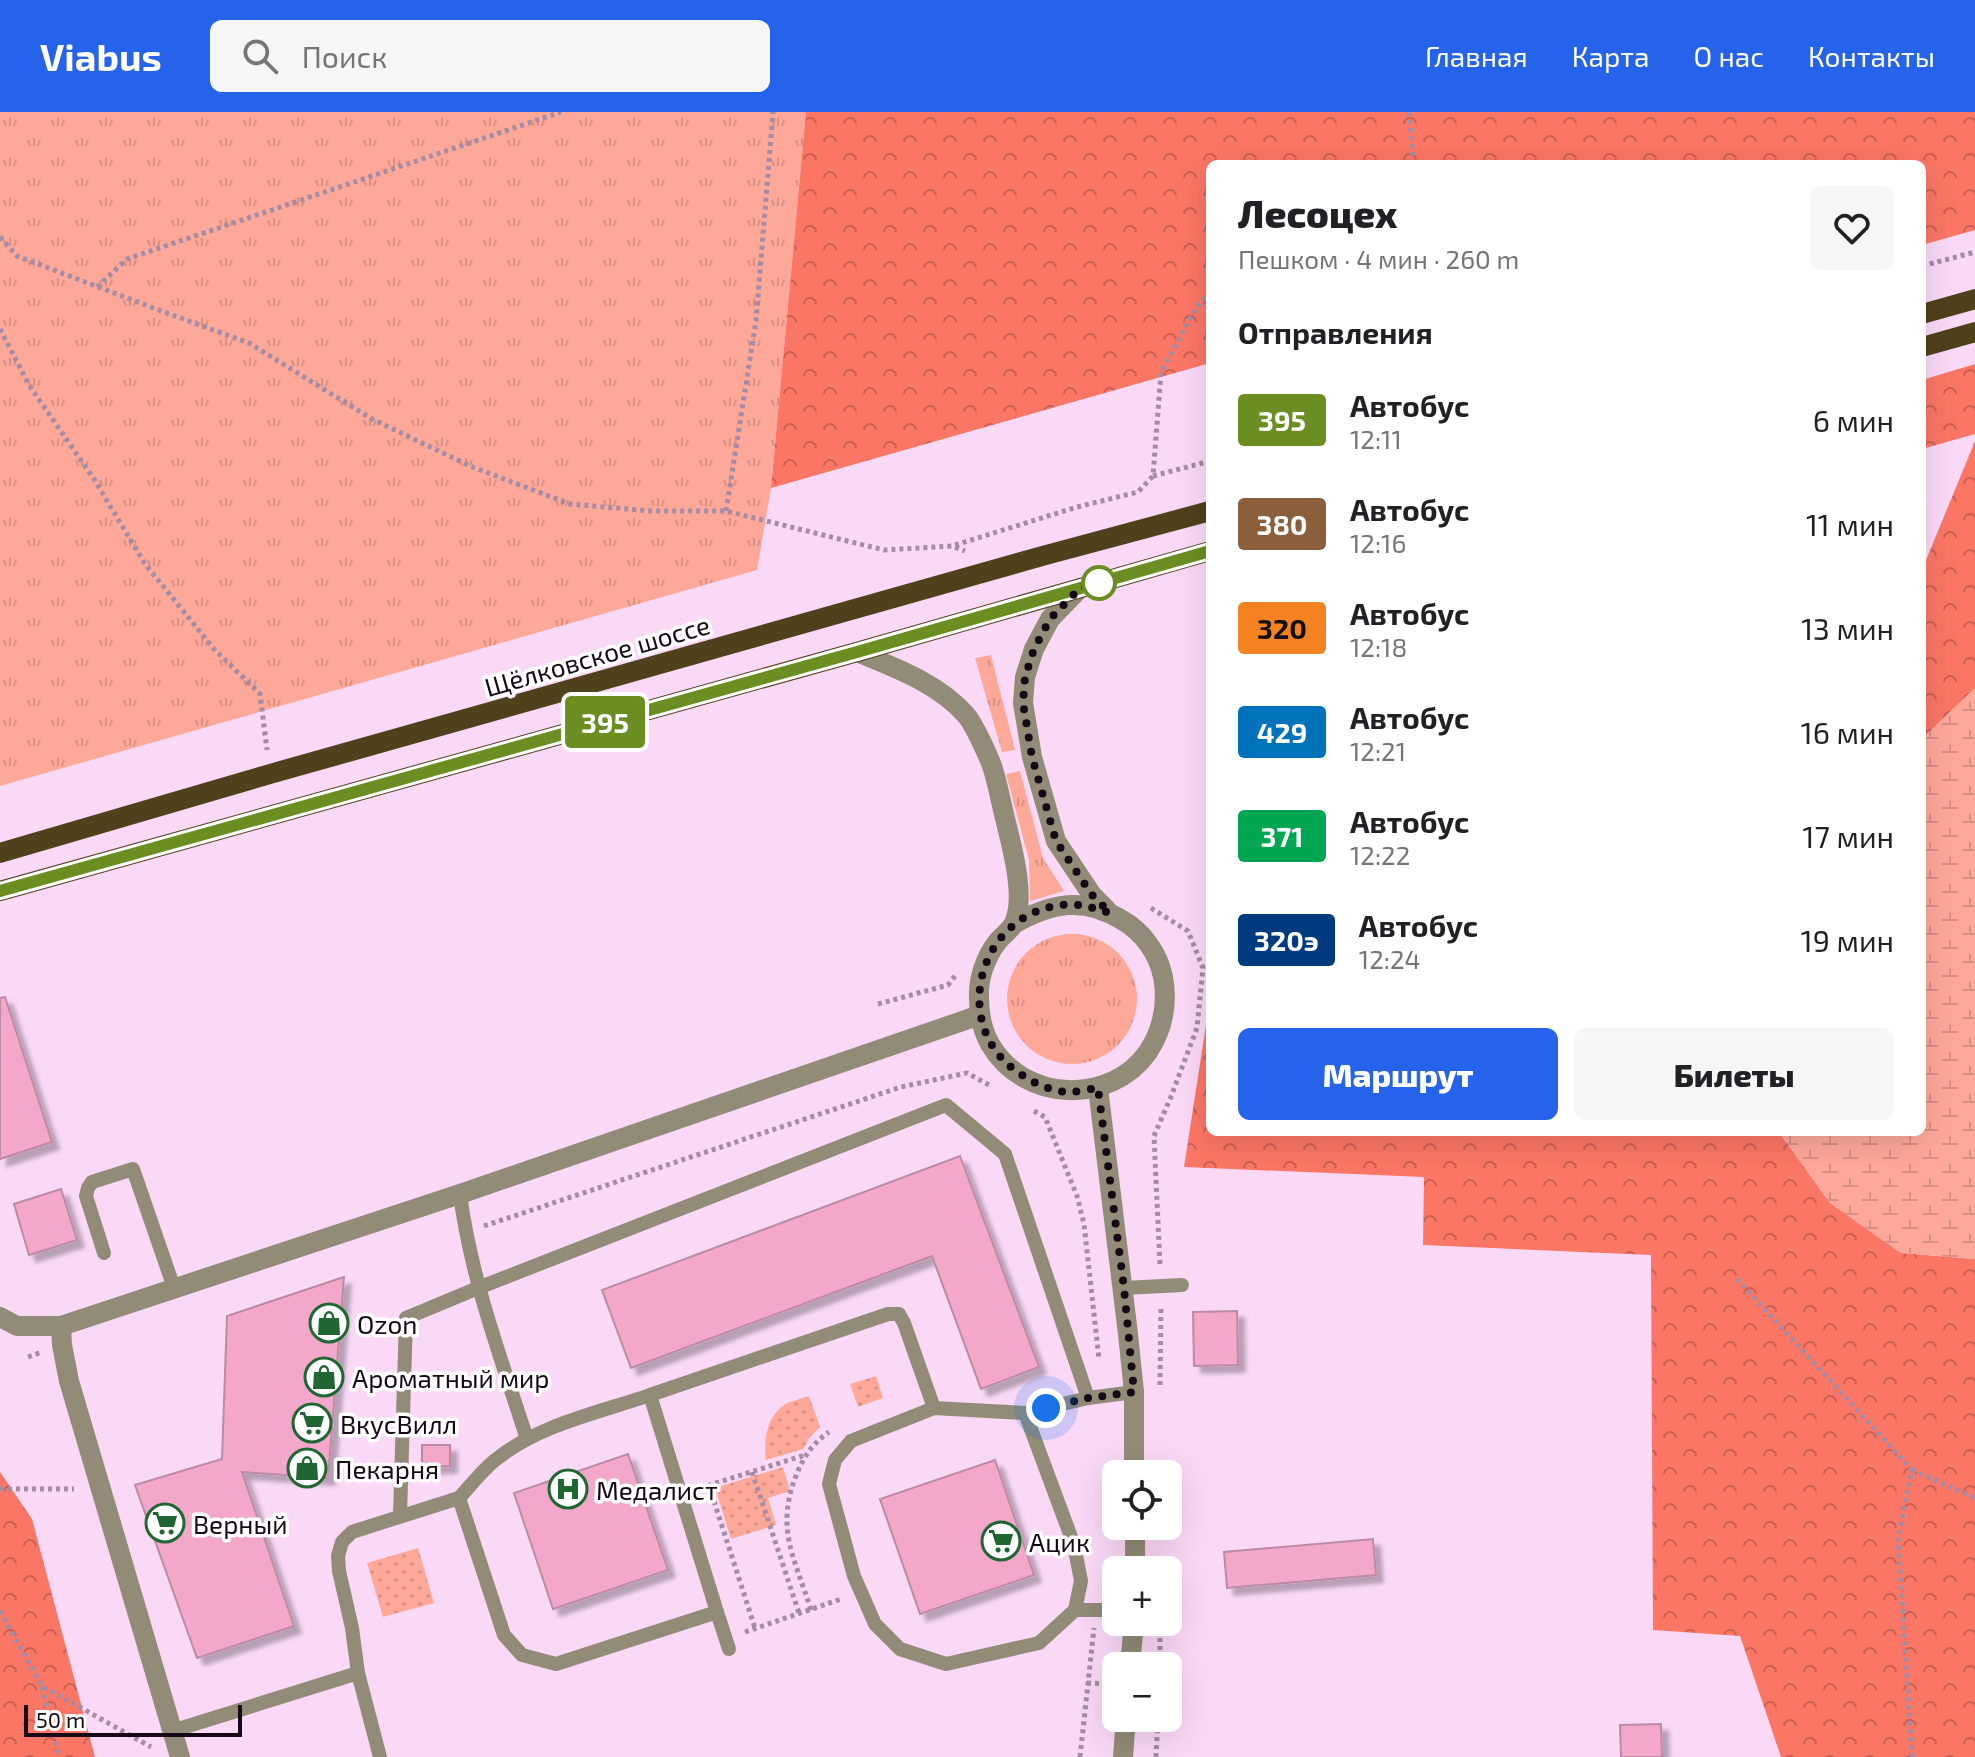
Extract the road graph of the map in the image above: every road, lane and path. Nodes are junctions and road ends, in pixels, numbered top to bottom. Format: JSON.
{"nodes":[{"id":1,"x":561,"y":112,"type":"edge"},
{"id":2,"x":773,"y":112,"type":"edge"},
{"id":3,"x":1409,"y":112,"type":"edge"},
{"id":4,"x":1414,"y":160,"type":"edge"},
{"id":5,"x":0,"y":237,"type":"edge"},
{"id":6,"x":1975,"y":252,"type":"edge"},
{"id":7,"x":1926,"y":265,"type":"edge"},
{"id":8,"x":97,"y":287,"type":"junction"},
{"id":9,"x":1206,"y":297,"type":"edge"},
{"id":10,"x":1975,"y":299,"type":"edge"},
{"id":11,"x":1926,"y":313,"type":"edge"},
{"id":12,"x":0,"y":329,"type":"edge"},
{"id":13,"x":1975,"y":332,"type":"edge"},
{"id":14,"x":1926,"y":346,"type":"edge"},
{"id":15,"x":1206,"y":462,"type":"edge"},
{"id":16,"x":1153,"y":476,"type":"junction"},
{"id":17,"x":726,"y":511,"type":"junction"},
{"id":18,"x":1206,"y":512,"type":"edge"},
{"id":19,"x":952,"y":546,"type":"junction"},
{"id":20,"x":1206,"y":552,"type":"edge"},
{"id":21,"x":1002,"y":567,"type":"junction"},
{"id":22,"x":1080,"y":588,"type":"junction"},
{"id":23,"x":857,"y":652,"type":"junction"},
{"id":24,"x":270,"y":774,"type":"junction"},
{"id":25,"x":0,"y":853,"type":"edge"},
{"id":26,"x":0,"y":891,"type":"edge"},
{"id":27,"x":1110,"y":913,"type":"junction"},
{"id":28,"x":1014,"y":924,"type":"junction"},
{"id":29,"x":956,"y":974,"type":"dead end"},
{"id":30,"x":878,"y":1004,"type":"dead end"},
{"id":31,"x":980,"y":1015,"type":"junction"},
{"id":32,"x":993,"y":1088,"type":"dead end"},
{"id":33,"x":1098,"y":1088,"type":"junction"},
{"id":34,"x":1032,"y":1110,"type":"dead end"},
{"id":35,"x":1156,"y":1190,"type":"dead end"},
{"id":36,"x":460,"y":1194,"type":"junction"},
{"id":37,"x":465,"y":1228,"type":"junction"},
{"id":38,"x":104,"y":1253,"type":"dead end"},
{"id":39,"x":1737,"y":1279,"type":"dead end"},
{"id":40,"x":1182,"y":1285,"type":"dead end"},
{"id":41,"x":1161,"y":1286,"type":"junction"},
{"id":42,"x":174,"y":1288,"type":"junction"},
{"id":43,"x":478,"y":1288,"type":"junction"},
{"id":44,"x":1124,"y":1288,"type":"junction"},
{"id":45,"x":0,"y":1317,"type":"edge"},
{"id":46,"x":61,"y":1336,"type":"junction"},
{"id":47,"x":28,"y":1357,"type":"dead end"},
{"id":48,"x":1134,"y":1392,"type":"junction"},
{"id":49,"x":650,"y":1395,"type":"junction"},
{"id":50,"x":1160,"y":1396,"type":"dead end"},
{"id":51,"x":1096,"y":1397,"type":"junction"},
{"id":52,"x":934,"y":1408,"type":"junction"},
{"id":53,"x":1025,"y":1413,"type":"junction"},
{"id":54,"x":527,"y":1439,"type":"junction"},
{"id":55,"x":851,"y":1441,"type":"junction"},
{"id":56,"x":1134,"y":1460,"type":"edge"},
{"id":57,"x":1912,"y":1470,"type":"junction"},
{"id":58,"x":752,"y":1472,"type":"junction"},
{"id":59,"x":709,"y":1486,"type":"junction"},
{"id":60,"x":0,"y":1489,"type":"edge"},
{"id":61,"x":74,"y":1489,"type":"dead end"},
{"id":62,"x":680,"y":1495,"type":"junction"},
{"id":63,"x":459,"y":1498,"type":"junction"},
{"id":64,"x":1975,"y":1498,"type":"edge"},
{"id":65,"x":400,"y":1515,"type":"junction"},
{"id":66,"x":861,"y":1592,"type":"junction"},
{"id":67,"x":1075,"y":1610,"type":"junction"},
{"id":68,"x":1097,"y":1610,"type":"junction"},
{"id":69,"x":1102,"y":1610,"type":"edge"},
{"id":70,"x":0,"y":1611,"type":"edge"},
{"id":71,"x":717,"y":1612,"type":"junction"},
{"id":72,"x":799,"y":1613,"type":"junction"},
{"id":73,"x":755,"y":1628,"type":"junction"},
{"id":74,"x":728,"y":1644,"type":"joint"},
{"id":75,"x":358,"y":1673,"type":"junction"},
{"id":76,"x":1087,"y":1683,"type":"junction"},
{"id":77,"x":1102,"y":1684,"type":"edge"},
{"id":78,"x":42,"y":1686,"type":"junction"},
{"id":79,"x":172,"y":1731,"type":"junction"},
{"id":80,"x":1125,"y":1732,"type":"edge"},
{"id":81,"x":1157,"y":1732,"type":"edge"},
{"id":82,"x":153,"y":1748,"type":"dead end"},
{"id":83,"x":59,"y":1757,"type":"edge"},
{"id":84,"x":180,"y":1757,"type":"edge"},
{"id":85,"x":380,"y":1757,"type":"edge"},
{"id":86,"x":1080,"y":1757,"type":"edge"},
{"id":87,"x":1123,"y":1757,"type":"edge"},
{"id":88,"x":1156,"y":1757,"type":"edge"},
{"id":89,"x":1912,"y":1757,"type":"edge"}],
"edges":[{"from":1,"to":8,"type":"path"},
{"from":2,"to":17,"type":"path"},
{"from":3,"to":4,"type":"path"},
{"from":5,"to":8,"type":"path"},
{"from":6,"to":7,"type":"path"},
{"from":8,"to":17,"type":"path"},
{"from":9,"to":16,"type":"path"},
{"from":10,"to":11,"type":"main road"},
{"from":12,"to":24,"type":"path"},
{"from":13,"to":14,"type":"main road"},
{"from":15,"to":16,"type":"path"},
{"from":16,"to":19,"type":"path"},
{"from":17,"to":19,"type":"path"},
{"from":18,"to":21,"type":"main road","name":"Щёлковское шоссе"},
{"from":19,"to":21,"type":"path"},
{"from":20,"to":22,"type":"main road"},
{"from":21,"to":24,"type":"main road","name":"Щёлковское шоссе"},
{"from":22,"to":23,"type":"main road"},
{"from":22,"to":27,"type":"street"},
{"from":23,"to":26,"type":"main road"},
{"from":23,"to":28,"type":"street"},
{"from":24,"to":25,"type":"main road","name":"Щёлковское шоссе"},
{"from":27,"to":28,"type":"street"},
{"from":27,"to":33,"type":"street"},
{"from":28,"to":31,"type":"street"},
{"from":29,"to":30,"type":"path"},
{"from":31,"to":33,"type":"street"},
{"from":31,"to":36,"type":"street"},
{"from":32,"to":37,"type":"path"},
{"from":33,"to":44,"type":"street"},
{"from":34,"to":51,"type":"path"},
{"from":35,"to":41,"type":"path"},
{"from":36,"to":37,"type":"lane"},
{"from":36,"to":42,"type":"street"},
{"from":37,"to":43,"type":"lane"},
{"from":38,"to":42,"type":"lane"},
{"from":39,"to":57,"type":"path"},
{"from":40,"to":41,"type":"lane"},
{"from":41,"to":44,"type":"lane"},
{"from":41,"to":50,"type":"path"},
{"from":42,"to":46,"type":"street"},
{"from":43,"to":51,"type":"lane"},
{"from":43,"to":54,"type":"lane"},
{"from":43,"to":65,"type":"lane"},
{"from":44,"to":48,"type":"street"},
{"from":45,"to":46,"type":"street"},
{"from":46,"to":47,"type":"path"},
{"from":46,"to":79,"type":"street"},
{"from":48,"to":51,"type":"lane"},
{"from":48,"to":56,"type":"street"},
{"from":49,"to":52,"type":"lane"},
{"from":49,"to":54,"type":"lane"},
{"from":49,"to":62,"type":"lane"},
{"from":51,"to":53,"type":"lane"},
{"from":52,"to":53,"type":"lane"},
{"from":52,"to":55,"type":"lane"},
{"from":53,"to":67,"type":"lane"},
{"from":54,"to":63,"type":"lane"},
{"from":55,"to":58,"type":"path"},
{"from":55,"to":66,"type":"lane"},
{"from":57,"to":64,"type":"path"},
{"from":57,"to":89,"type":"path"},
{"from":58,"to":59,"type":"path"},
{"from":58,"to":72,"type":"path"},
{"from":59,"to":62,"type":"path"},
{"from":59,"to":73,"type":"path"},
{"from":60,"to":61,"type":"path"},
{"from":62,"to":71,"type":"lane"},
{"from":63,"to":65,"type":"lane"},
{"from":63,"to":71,"type":"lane"},
{"from":65,"to":75,"type":"lane"},
{"from":66,"to":67,"type":"lane"},
{"from":66,"to":72,"type":"path"},
{"from":67,"to":68,"type":"lane"},
{"from":68,"to":69,"type":"lane"},
{"from":68,"to":76,"type":"path"},
{"from":70,"to":78,"type":"path"},
{"from":71,"to":74,"type":"lane"},
{"from":72,"to":73,"type":"path"},
{"from":73,"to":74,"type":"path"},
{"from":75,"to":79,"type":"lane"},
{"from":75,"to":85,"type":"lane"},
{"from":76,"to":77,"type":"path"},
{"from":76,"to":86,"type":"path"},
{"from":78,"to":82,"type":"path"},
{"from":78,"to":83,"type":"path"},
{"from":79,"to":84,"type":"street"},
{"from":80,"to":87,"type":"street"},
{"from":81,"to":88,"type":"path"}]}
